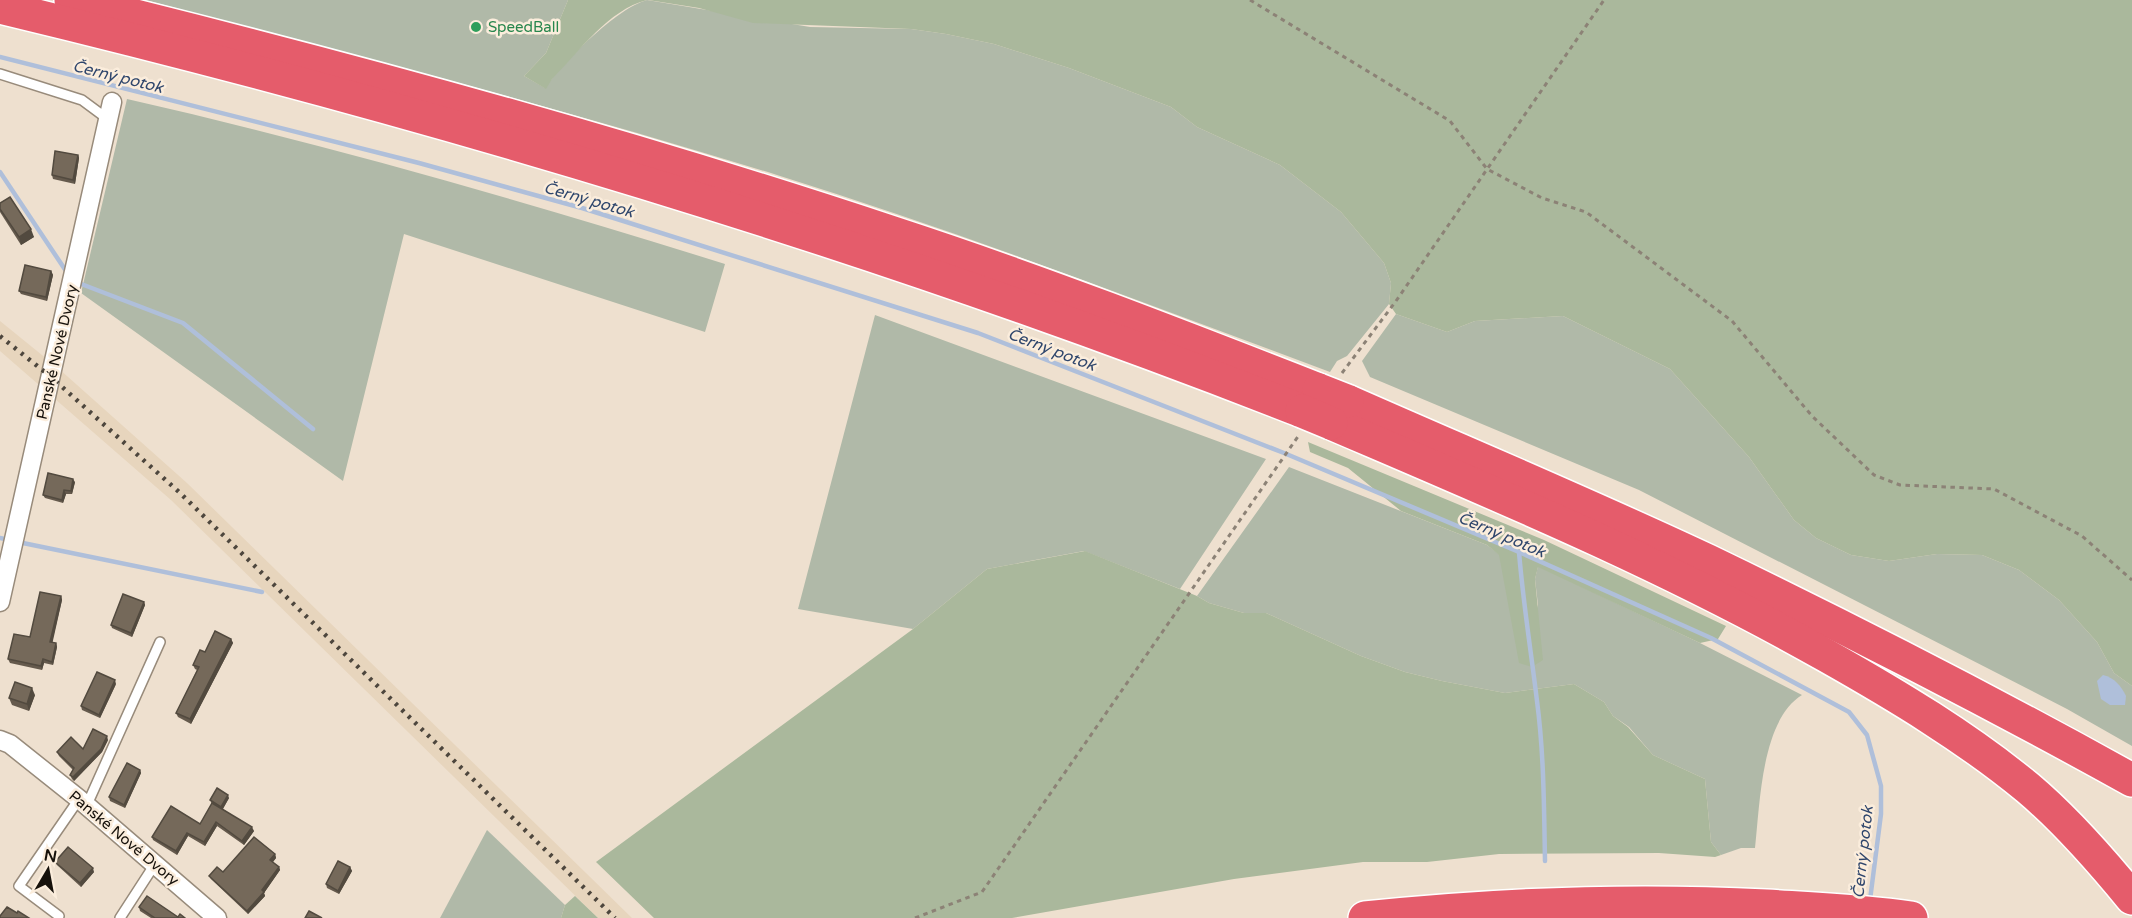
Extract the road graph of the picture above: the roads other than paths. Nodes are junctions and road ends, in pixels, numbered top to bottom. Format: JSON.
{"nodes":[{"id":1,"x":71,"y":0,"type":"edge"},
{"id":2,"x":9,"y":10,"type":"edge"},
{"id":3,"x":0,"y":74,"type":"edge"},
{"id":4,"x":110,"y":111,"type":"joint"},
{"id":5,"x":1323,"y":405,"type":"junction"},
{"id":6,"x":0,"y":602,"type":"edge"},
{"id":7,"x":160,"y":642,"type":"dead end"},
{"id":8,"x":0,"y":740,"type":"edge"},
{"id":9,"x":2132,"y":780,"type":"edge"},
{"id":10,"x":82,"y":803,"type":"junction"},
{"id":11,"x":155,"y":864,"type":"junction"},
{"id":12,"x":2130,"y":895,"type":"edge"},
{"id":13,"x":59,"y":916,"type":"dead end"},
{"id":14,"x":1903,"y":917,"type":"edge"},
{"id":15,"x":120,"y":918,"type":"edge"},
{"id":16,"x":217,"y":918,"type":"edge"},
{"id":17,"x":1365,"y":918,"type":"edge"}],
"edges":[{"from":1,"to":5,"type":"highway"},
{"from":2,"to":5,"type":"highway"},
{"from":3,"to":4,"type":"lane"},
{"from":4,"to":6,"type":"street","name":"Panské Nové Dvory"},
{"from":5,"to":9,"type":"highway"},
{"from":5,"to":12,"type":"highway"},
{"from":7,"to":10,"type":"lane"},
{"from":8,"to":10,"type":"street","name":"Panské Nové Dvory"},
{"from":10,"to":11,"type":"street","name":"Panské Nové Dvory"},
{"from":10,"to":13,"type":"lane"},
{"from":11,"to":15,"type":"lane"},
{"from":11,"to":16,"type":"street","name":"Panské Nové Dvory"},
{"from":14,"to":17,"type":"highway"}]}
